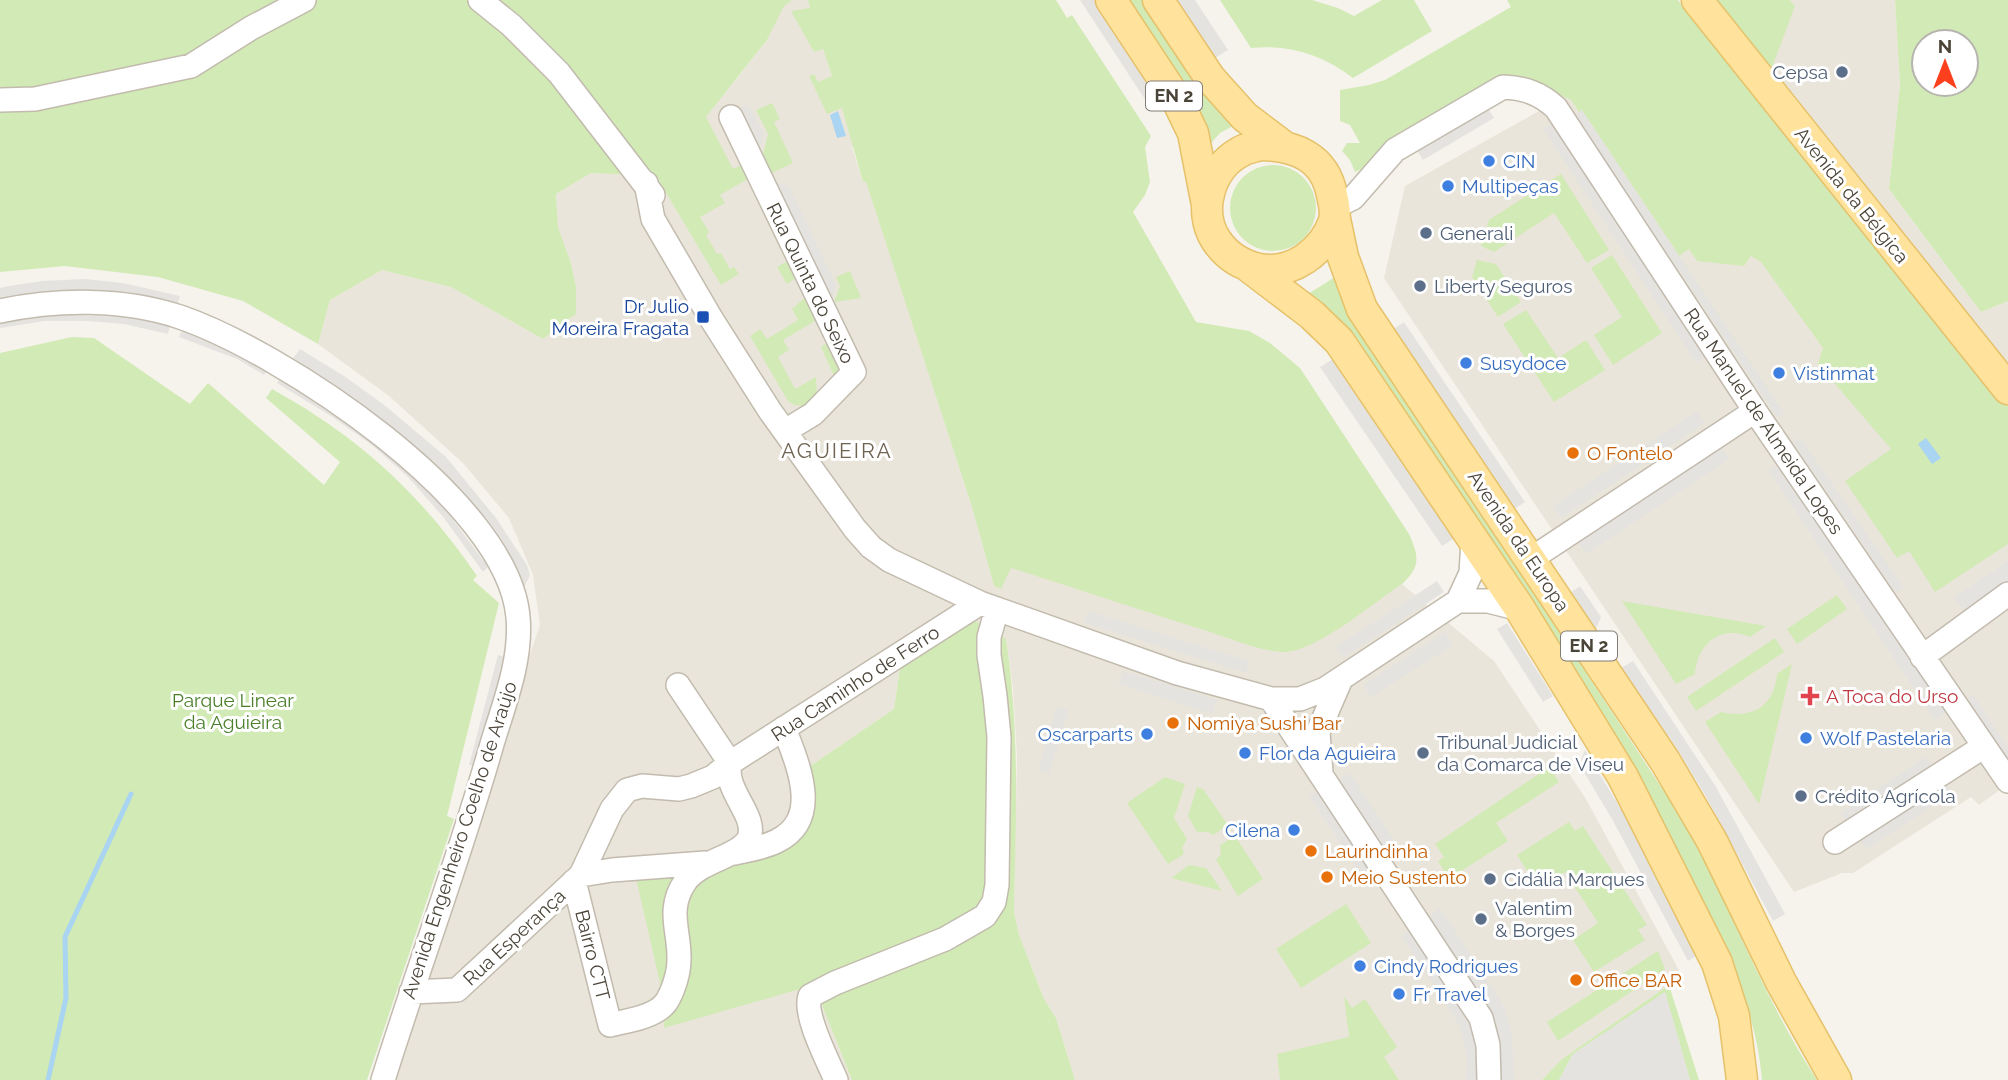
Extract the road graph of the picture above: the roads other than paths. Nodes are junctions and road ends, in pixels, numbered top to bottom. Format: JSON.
{"nodes":[{"id":1,"x":304,"y":0,"type":"edge"},
{"id":2,"x":480,"y":0,"type":"edge"},
{"id":3,"x":1111,"y":0,"type":"edge"},
{"id":4,"x":1158,"y":0,"type":"edge"},
{"id":5,"x":1697,"y":0,"type":"edge"},
{"id":6,"x":0,"y":100,"type":"edge"},
{"id":7,"x":731,"y":117,"type":"dead end"},
{"id":8,"x":1282,"y":145,"type":"junction"},
{"id":9,"x":646,"y":183,"type":"junction"},
{"id":10,"x":1207,"y":205,"type":"junction"},
{"id":11,"x":1335,"y":213,"type":"junction"},
{"id":12,"x":1249,"y":267,"type":"junction"},
{"id":13,"x":0,"y":311,"type":"edge"},
{"id":14,"x":2008,"y":388,"type":"edge"},
{"id":15,"x":1755,"y":411,"type":"junction"},
{"id":16,"x":790,"y":428,"type":"junction"},
{"id":17,"x":809,"y":464,"type":"junction"},
{"id":18,"x":1473,"y":541,"type":"junction"},
{"id":19,"x":1531,"y":559,"type":"junction"},
{"id":20,"x":2008,"y":594,"type":"edge"},
{"id":21,"x":1458,"y":601,"type":"junction"},
{"id":22,"x":988,"y":606,"type":"junction"},
{"id":23,"x":1520,"y":609,"type":"junction"},
{"id":24,"x":1922,"y":656,"type":"junction"},
{"id":25,"x":1342,"y":678,"type":"junction"},
{"id":26,"x":678,"y":685,"type":"dead end"},
{"id":27,"x":1271,"y":699,"type":"junction"},
{"id":28,"x":1300,"y":699,"type":"junction"},
{"id":29,"x":784,"y":728,"type":"junction"},
{"id":30,"x":1318,"y":732,"type":"junction"},
{"id":31,"x":1983,"y":747,"type":"junction"},
{"id":32,"x":730,"y":763,"type":"junction"},
{"id":33,"x":1321,"y":776,"type":"junction"},
{"id":34,"x":2008,"y":781,"type":"edge"},
{"id":35,"x":1835,"y":842,"type":"dead end"},
{"id":36,"x":728,"y":855,"type":"junction"},
{"id":37,"x":705,"y":863,"type":"junction"},
{"id":38,"x":577,"y":878,"type":"junction"},
{"id":39,"x":411,"y":992,"type":"junction"},
{"id":40,"x":1789,"y":996,"type":"junction"},
{"id":41,"x":383,"y":1080,"type":"edge"},
{"id":42,"x":836,"y":1080,"type":"edge"},
{"id":43,"x":1489,"y":1080,"type":"edge"},
{"id":44,"x":1742,"y":1080,"type":"edge"},
{"id":45,"x":1836,"y":1080,"type":"edge"},
{"id":46,"x":1860,"y":1080,"type":"edge"}],
"edges":[{"from":1,"to":6,"type":"street"},
{"from":2,"to":9,"type":"street"},
{"from":3,"to":10,"type":"main road","number":"EN 2"},
{"from":4,"to":8,"type":"main road","number":"EN 2"},
{"from":5,"to":14,"type":"main road","name":"Avenida da Bélgica"},
{"from":7,"to":16,"type":"street","name":"Rua Quinta do Seixo"},
{"from":8,"to":10,"type":"main road"},
{"from":8,"to":11,"type":"main road","number":"EN 2"},
{"from":9,"to":16,"type":"street"},
{"from":9,"to":17,"type":"street"},
{"from":10,"to":12,"type":"main road","number":"EN 2"},
{"from":11,"to":12,"type":"main road"},
{"from":11,"to":15,"type":"street","name":"Rua Manuel de Almeida Lopes"},
{"from":11,"to":19,"type":"main road","name":"Avenida da Europa","number":"EN 2"},
{"from":12,"to":18,"type":"main road","name":"Avenida da Europa","number":"EN 2"},
{"from":13,"to":39,"type":"street","name":"Avenida Engenheiro Coelho de Araújo"},
{"from":15,"to":19,"type":"street"},
{"from":15,"to":24,"type":"street","name":"Rua Manuel de Almeida Lopes"},
{"from":16,"to":17,"type":"street"},
{"from":17,"to":22,"type":"street"},
{"from":18,"to":21,"type":"street"},
{"from":18,"to":23,"type":"main road","name":"Avenida da Europa","number":"EN 2"},
{"from":19,"to":40,"type":"main road","name":"Avenida da Europa","number":"EN 2"},
{"from":20,"to":24,"type":"street"},
{"from":21,"to":23,"type":"street"},
{"from":21,"to":25,"type":"street"},
{"from":22,"to":27,"type":"street"},
{"from":22,"to":29,"type":"street","name":"Rua Caminho de Ferro"},
{"from":22,"to":42,"type":"street"},
{"from":23,"to":44,"type":"main road","name":"Avenida da Europa","number":"EN 2"},
{"from":24,"to":31,"type":"street","name":"Rua Manuel de Almeida Lopes"},
{"from":25,"to":28,"type":"street"},
{"from":25,"to":30,"type":"street"},
{"from":26,"to":32,"type":"street"},
{"from":27,"to":28,"type":"street"},
{"from":27,"to":33,"type":"street"},
{"from":28,"to":30,"type":"street"},
{"from":29,"to":32,"type":"street","name":"Rua Caminho de Ferro"},
{"from":29,"to":36,"type":"street","name":"Bairro CTT"},
{"from":30,"to":33,"type":"street"},
{"from":31,"to":34,"type":"street","name":"Rua Manuel de Almeida Lopes"},
{"from":31,"to":35,"type":"street"},
{"from":32,"to":36,"type":"street","name":"Bairro CTT"},
{"from":32,"to":38,"type":"street","name":"Rua Caminho de Ferro"},
{"from":33,"to":43,"type":"street"},
{"from":36,"to":37,"type":"street","name":"Bairro CTT"},
{"from":37,"to":38,"type":"street","name":"Bairro CTT"},
{"from":37,"to":38,"type":"street","name":"Bairro CTT"},
{"from":38,"to":39,"type":"street","name":"Rua Esperança"},
{"from":39,"to":41,"type":"street","name":"Avenida Engenheiro Coelho de Araújo"},
{"from":40,"to":45,"type":"main road","name":"Avenida da Europa","number":"EN 2"},
{"from":40,"to":46,"type":"main road"}]}
